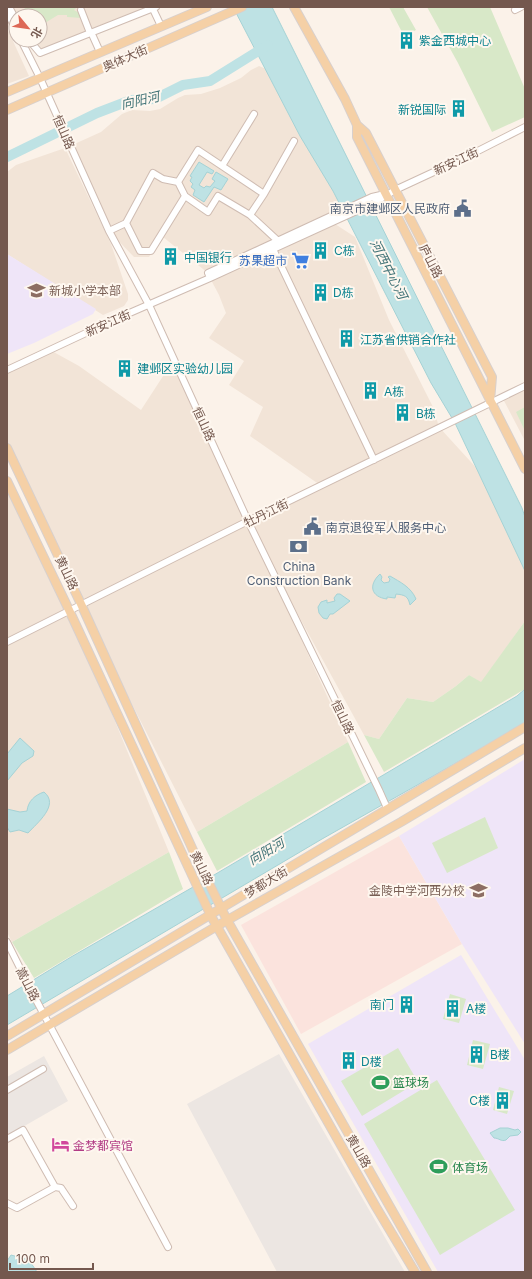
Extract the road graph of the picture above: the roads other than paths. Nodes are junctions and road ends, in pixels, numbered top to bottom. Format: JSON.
{"nodes":[{"id":1,"x":207,"y":7,"type":"edge"},
{"id":2,"x":294,"y":7,"type":"edge"},
{"id":3,"x":154,"y":8,"type":"edge"},
{"id":4,"x":238,"y":9,"type":"edge"},
{"id":5,"x":81,"y":10,"type":"dead end"},
{"id":6,"x":161,"y":26,"type":"junction"},
{"id":7,"x":91,"y":33,"type":"junction"},
{"id":8,"x":25,"y":48,"type":"edge"},
{"id":9,"x":36,"y":48,"type":"edge"},
{"id":10,"x":100,"y":52,"type":"junction"},
{"id":11,"x":40,"y":78,"type":"junction"},
{"id":12,"x":7,"y":92,"type":"edge"},
{"id":13,"x":46,"y":92,"type":"junction"},
{"id":14,"x":7,"y":110,"type":"edge"},
{"id":15,"x":254,"y":114,"type":"dead end"},
{"id":16,"x":357,"y":125,"type":"junction"},
{"id":17,"x":525,"y":127,"type":"edge"},
{"id":18,"x":294,"y":141,"type":"dead end"},
{"id":19,"x":222,"y":166,"type":"junction"},
{"id":20,"x":178,"y":182,"type":"junction"},
{"id":21,"x":395,"y":190,"type":"junction"},
{"id":22,"x":264,"y":194,"type":"junction"},
{"id":23,"x":386,"y":194,"type":"junction"},
{"id":24,"x":185,"y":196,"type":"junction"},
{"id":25,"x":250,"y":215,"type":"junction"},
{"id":26,"x":336,"y":216,"type":"junction"},
{"id":27,"x":126,"y":223,"type":"junction"},
{"id":28,"x":109,"y":231,"type":"junction"},
{"id":29,"x":277,"y":240,"type":"junction"},
{"id":30,"x":273,"y":249,"type":"junction"},
{"id":31,"x":210,"y":278,"type":"junction"},
{"id":32,"x":149,"y":305,"type":"junction"},
{"id":33,"x":7,"y":370,"type":"edge"},
{"id":34,"x":525,"y":386,"type":"edge"},
{"id":35,"x":491,"y":402,"type":"junction"},
{"id":36,"x":7,"y":448,"type":"edge"},
{"id":37,"x":374,"y":460,"type":"junction"},
{"id":38,"x":525,"y":469,"type":"edge"},
{"id":39,"x":7,"y":481,"type":"edge"},
{"id":40,"x":248,"y":522,"type":"junction"},
{"id":41,"x":82,"y":604,"type":"junction"},
{"id":42,"x":69,"y":610,"type":"junction"},
{"id":43,"x":7,"y":642,"type":"edge"},
{"id":44,"x":525,"y":727,"type":"edge"},
{"id":45,"x":525,"y":748,"type":"edge"},
{"id":46,"x":387,"y":808,"type":"junction"},
{"id":47,"x":222,"y":908,"type":"junction"},
{"id":48,"x":211,"y":916,"type":"junction"},
{"id":49,"x":227,"y":920,"type":"junction"},
{"id":50,"x":217,"y":926,"type":"junction"},
{"id":51,"x":7,"y":942,"type":"edge"},
{"id":52,"x":44,"y":1014,"type":"junction"},
{"id":53,"x":50,"y":1025,"type":"junction"},
{"id":54,"x":7,"y":1036,"type":"edge"},
{"id":55,"x":7,"y":1050,"type":"edge"},
{"id":56,"x":43,"y":1069,"type":"dead end"},
{"id":57,"x":7,"y":1090,"type":"edge"},
{"id":58,"x":7,"y":1139,"type":"edge"},
{"id":59,"x":55,"y":1187,"type":"junction"},
{"id":60,"x":7,"y":1203,"type":"edge"},
{"id":61,"x":73,"y":1206,"type":"dead end"},
{"id":62,"x":168,"y":1247,"type":"dead end"},
{"id":63,"x":415,"y":1272,"type":"edge"},
{"id":64,"x":427,"y":1272,"type":"edge"}],
"edges":[{"from":1,"to":6,"type":"main road","name":"奥体大街"},
{"from":2,"to":16,"type":"main road","name":"庐山路"},
{"from":3,"to":6,"type":"street"},
{"from":3,"to":7,"type":"street"},
{"from":4,"to":13,"type":"main road","name":"奥体大街"},
{"from":5,"to":7,"type":"street"},
{"from":6,"to":10,"type":"main road","name":"奥体大街"},
{"from":7,"to":9,"type":"street"},
{"from":7,"to":10,"type":"street"},
{"from":8,"to":11,"type":"street","name":"恒山路"},
{"from":10,"to":11,"type":"main road","name":"奥体大街"},
{"from":11,"to":12,"type":"main road","name":"奥体大街"},
{"from":11,"to":13,"type":"street","name":"恒山路"},
{"from":13,"to":14,"type":"main road","name":"奥体大街"},
{"from":13,"to":28,"type":"street","name":"恒山路"},
{"from":15,"to":19,"type":"street"},
{"from":16,"to":21,"type":"main road","name":"庐山路"},
{"from":16,"to":23,"type":"main road","name":"庐山路"},
{"from":17,"to":21,"type":"street","name":"新安江街"},
{"from":18,"to":22,"type":"street"},
{"from":19,"to":20,"type":"street"},
{"from":19,"to":22,"type":"street"},
{"from":20,"to":24,"type":"street"},
{"from":20,"to":27,"type":"street"},
{"from":21,"to":23,"type":"street","name":"新安江街"},
{"from":21,"to":35,"type":"main road","name":"庐山路"},
{"from":22,"to":25,"type":"street"},
{"from":23,"to":26,"type":"street","name":"新安江街"},
{"from":23,"to":26,"type":"street","name":"新安江街"},
{"from":23,"to":35,"type":"main road","name":"庐山路"},
{"from":24,"to":25,"type":"street"},
{"from":24,"to":27,"type":"street"},
{"from":25,"to":29,"type":"street"},
{"from":26,"to":29,"type":"street","name":"新安江街"},
{"from":26,"to":30,"type":"street","name":"新安江街"},
{"from":27,"to":28,"type":"street"},
{"from":28,"to":32,"type":"street","name":"恒山路"},
{"from":29,"to":31,"type":"street","name":"新安江街"},
{"from":30,"to":31,"type":"street","name":"新安江街"},
{"from":30,"to":37,"type":"street"},
{"from":31,"to":32,"type":"street","name":"新安江街"},
{"from":32,"to":33,"type":"street","name":"新安江街"},
{"from":32,"to":40,"type":"street","name":"恒山路"},
{"from":34,"to":35,"type":"street","name":"牡丹江街"},
{"from":35,"to":37,"type":"street","name":"牡丹江街"},
{"from":35,"to":38,"type":"main road","name":"庐山路"},
{"from":36,"to":41,"type":"main road","name":"黄山路"},
{"from":37,"to":40,"type":"street","name":"牡丹江街"},
{"from":39,"to":42,"type":"main road","name":"黄山路"},
{"from":40,"to":41,"type":"street","name":"牡丹江街"},
{"from":40,"to":46,"type":"street","name":"恒山路"},
{"from":41,"to":42,"type":"street","name":"牡丹江街"},
{"from":41,"to":47,"type":"main road","name":"黄山路"},
{"from":42,"to":43,"type":"street","name":"牡丹江街"},
{"from":42,"to":48,"type":"main road","name":"黄山路"},
{"from":44,"to":46,"type":"main road","name":"梦都大街"},
{"from":45,"to":49,"type":"main road","name":"梦都大街"},
{"from":46,"to":47,"type":"main road","name":"梦都大街"},
{"from":47,"to":48,"type":"main road","name":"梦都大街"},
{"from":47,"to":49,"type":"main road","name":"黄山路"},
{"from":48,"to":50,"type":"main road","name":"黄山路"},
{"from":48,"to":52,"type":"main road","name":"梦都大街"},
{"from":49,"to":50,"type":"main road","name":"梦都大街"},
{"from":49,"to":64,"type":"main road","name":"黄山路"},
{"from":50,"to":53,"type":"main road","name":"梦都大街"},
{"from":50,"to":63,"type":"main road","name":"黄山路"},
{"from":51,"to":52,"type":"street","name":"嵩山路"},
{"from":52,"to":53,"type":"street","name":"嵩山路"},
{"from":52,"to":54,"type":"main road","name":"梦都大街"},
{"from":53,"to":55,"type":"main road","name":"梦都大街"},
{"from":53,"to":62,"type":"street","name":"嵩山路"},
{"from":56,"to":57,"type":"street"},
{"from":58,"to":59,"type":"street"},
{"from":59,"to":60,"type":"street"},
{"from":59,"to":61,"type":"street"}]}
